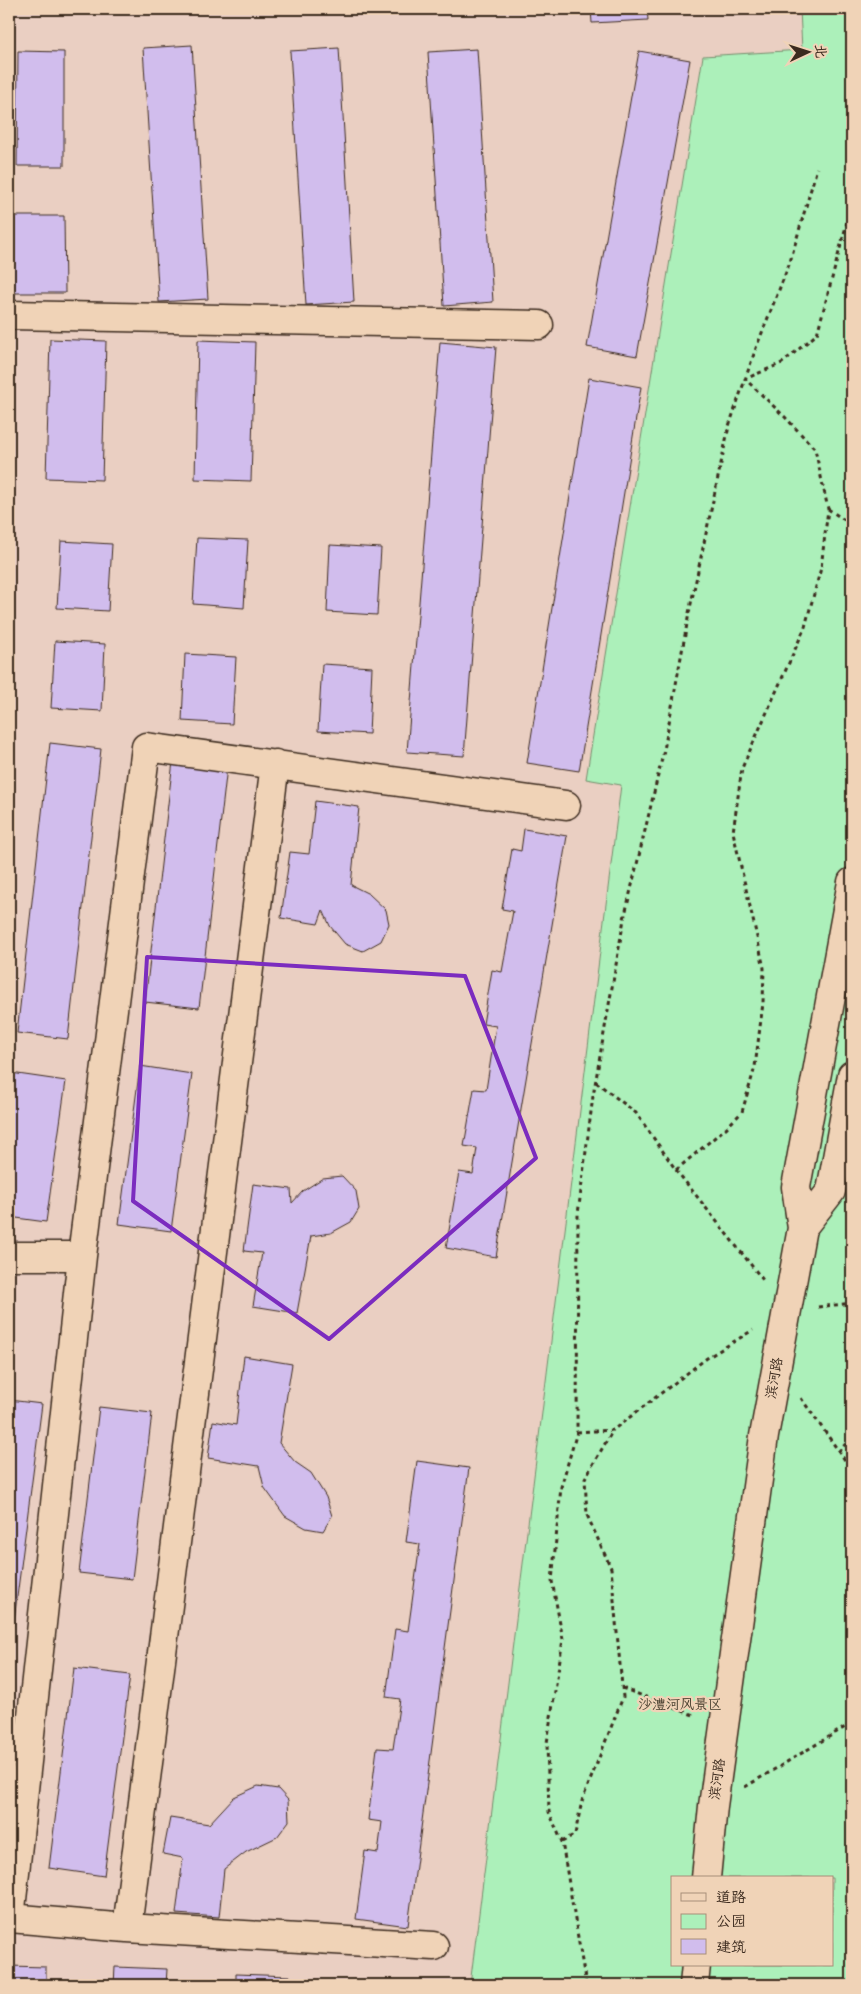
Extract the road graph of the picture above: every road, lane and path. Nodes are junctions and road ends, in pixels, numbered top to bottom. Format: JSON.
{"nodes":[{"id":1,"x":817,"y":168,"type":"dead end"},
{"id":2,"x":852,"y":204,"type":"edge"},
{"id":3,"x":9,"y":316,"type":"edge"},
{"id":4,"x":539,"y":325,"type":"dead end"},
{"id":5,"x":745,"y":379,"type":"junction"},
{"id":6,"x":828,"y":509,"type":"junction"},
{"id":7,"x":852,"y":525,"type":"edge"},
{"id":8,"x":276,"y":764,"type":"junction"},
{"id":9,"x":566,"y":805,"type":"dead end"},
{"id":10,"x":852,"y":882,"type":"edge"},
{"id":11,"x":847,"y":937,"type":"edge"},
{"id":12,"x":852,"y":1075,"type":"edge"},
{"id":13,"x":596,"y":1082,"type":"junction"},
{"id":14,"x":676,"y":1170,"type":"junction"},
{"id":15,"x":802,"y":1228,"type":"junction"},
{"id":16,"x":9,"y":1256,"type":"edge"},
{"id":17,"x":82,"y":1256,"type":"junction"},
{"id":18,"x":787,"y":1310,"type":"junction"},
{"id":19,"x":777,"y":1363,"type":"junction"},
{"id":20,"x":613,"y":1430,"type":"junction"},
{"id":21,"x":577,"y":1432,"type":"junction"},
{"id":22,"x":852,"y":1437,"type":"edge"},
{"id":23,"x":838,"y":1452,"type":"junction"},
{"id":24,"x":852,"y":1470,"type":"edge"},
{"id":25,"x":622,"y":1688,"type":"junction"},
{"id":26,"x":852,"y":1723,"type":"edge"},
{"id":27,"x":724,"y":1726,"type":"junction"},
{"id":28,"x":713,"y":1806,"type":"junction"},
{"id":29,"x":562,"y":1842,"type":"junction"},
{"id":30,"x":706,"y":1876,"type":"edge"},
{"id":31,"x":127,"y":1928,"type":"junction"},
{"id":32,"x":434,"y":1946,"type":"dead end"},
{"id":33,"x":696,"y":1966,"type":"edge"},
{"id":34,"x":586,"y":1985,"type":"edge"},
{"id":35,"x":694,"y":1985,"type":"edge"}],
"edges":[{"from":1,"to":5,"type":"path"},
{"from":2,"to":5,"type":"path"},
{"from":3,"to":4,"type":"street"},
{"from":5,"to":6,"type":"path"},
{"from":5,"to":13,"type":"path"},
{"from":6,"to":7,"type":"path"},
{"from":6,"to":14,"type":"path"},
{"from":8,"to":9,"type":"street"},
{"from":8,"to":17,"type":"street"},
{"from":8,"to":31,"type":"street"},
{"from":10,"to":11,"type":"street","name":"滨河路"},
{"from":11,"to":15,"type":"street","name":"滨河路"},
{"from":12,"to":15,"type":"street"},
{"from":13,"to":14,"type":"path"},
{"from":13,"to":21,"type":"path"},
{"from":14,"to":18,"type":"path"},
{"from":15,"to":18,"type":"street","name":"滨河路"},
{"from":16,"to":17,"type":"street"},
{"from":17,"to":31,"type":"street"},
{"from":18,"to":19,"type":"street","name":"滨河路"},
{"from":18,"to":20,"type":"path"},
{"from":19,"to":23,"type":"path"},
{"from":19,"to":27,"type":"street","name":"滨河路"},
{"from":20,"to":21,"type":"path"},
{"from":20,"to":25,"type":"path"},
{"from":21,"to":29,"type":"path"},
{"from":22,"to":23,"type":"path"},
{"from":23,"to":24,"type":"path"},
{"from":25,"to":27,"type":"path"},
{"from":25,"to":29,"type":"path"},
{"from":26,"to":28,"type":"path"},
{"from":27,"to":28,"type":"street","name":"滨河路"},
{"from":28,"to":30,"type":"street","name":"滨河路"},
{"from":29,"to":34,"type":"path"},
{"from":31,"to":32,"type":"street"},
{"from":33,"to":35,"type":"street"}]}
